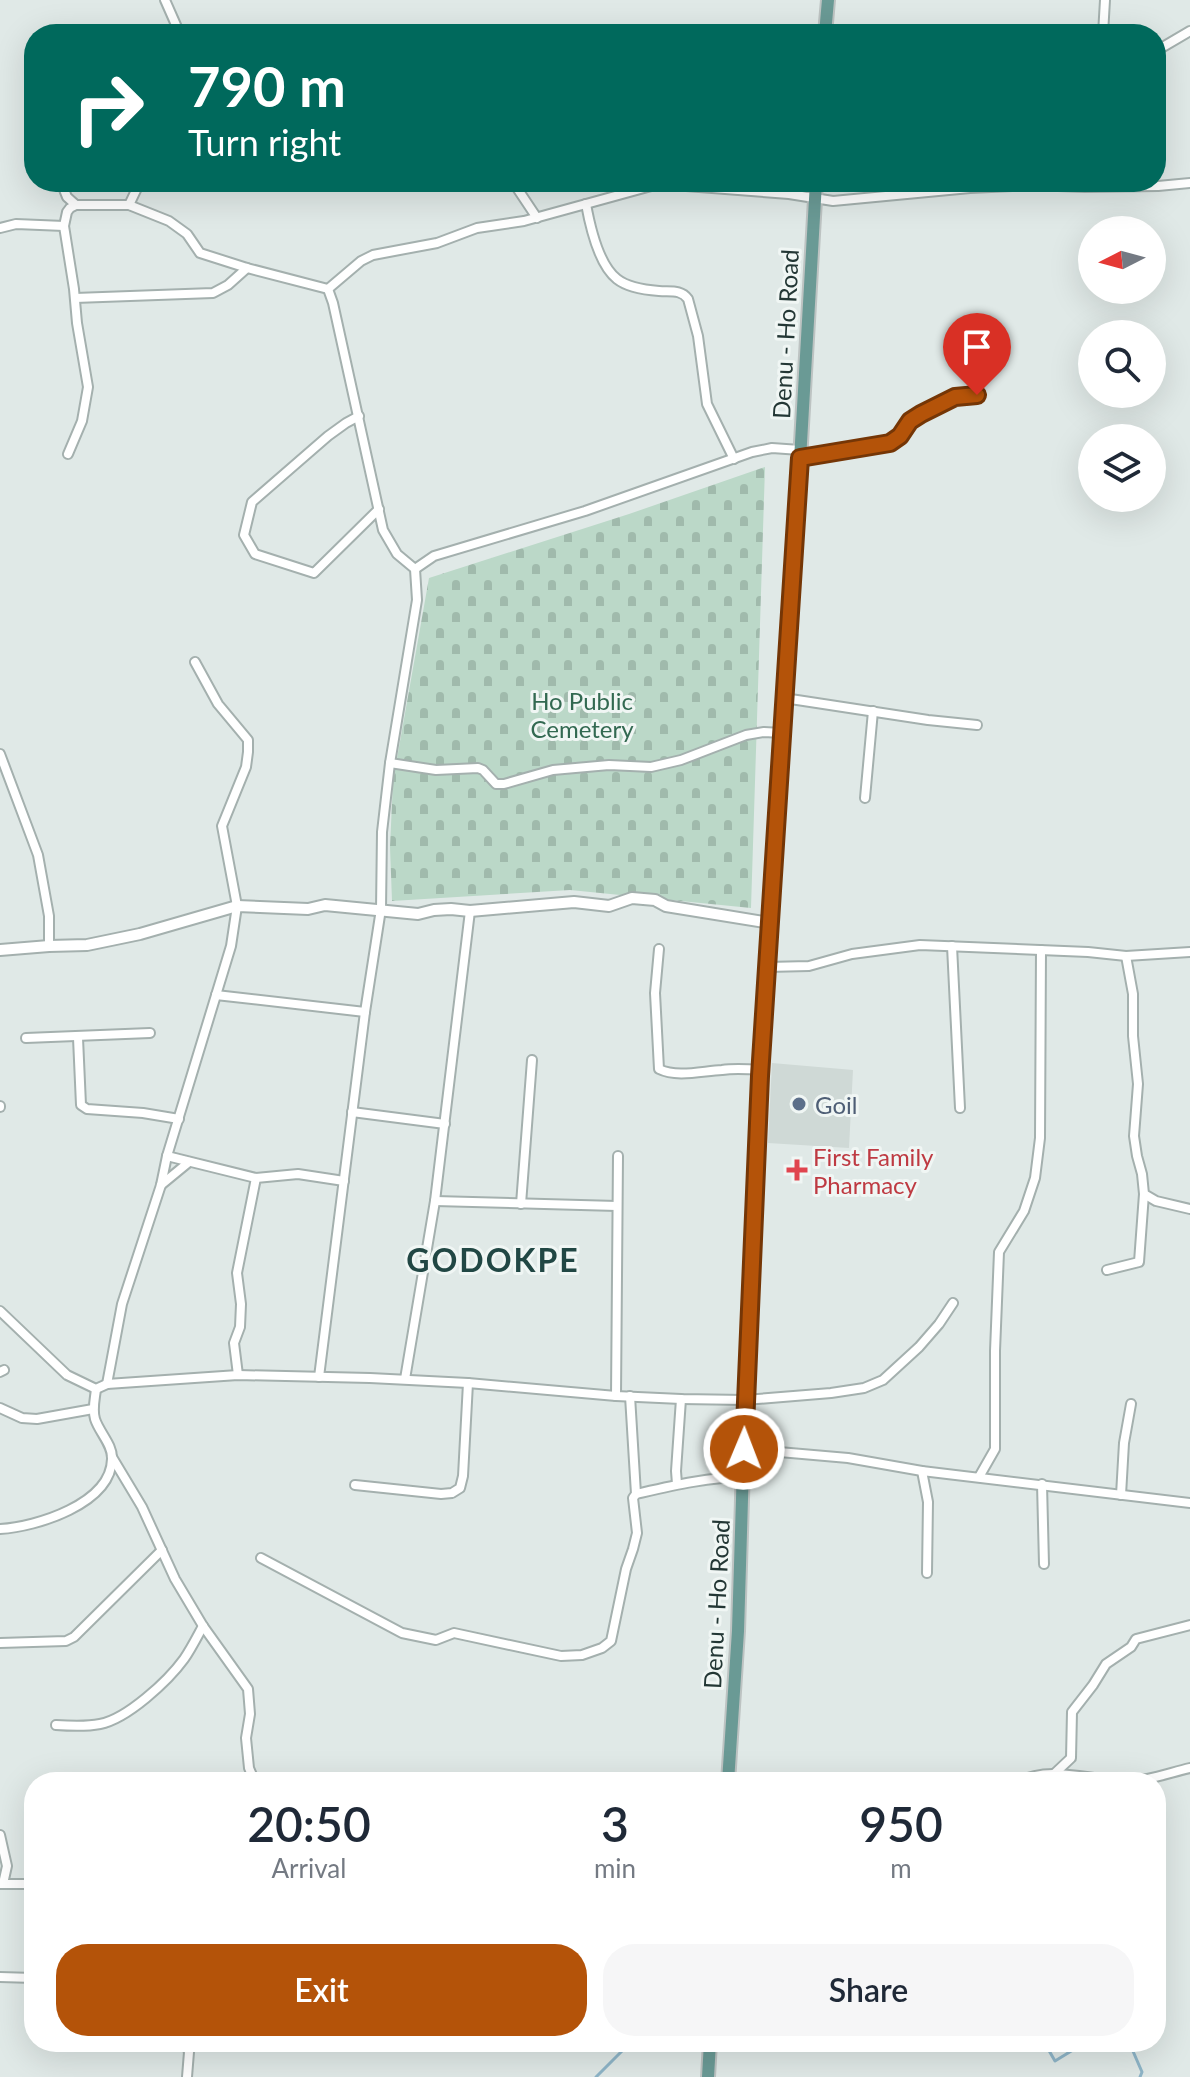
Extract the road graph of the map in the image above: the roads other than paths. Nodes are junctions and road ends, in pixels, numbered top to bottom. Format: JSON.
{"nodes":[{"id":1,"x":165,"y":0,"type":"edge"},
{"id":2,"x":828,"y":0,"type":"edge"},
{"id":3,"x":1105,"y":0,"type":"edge"},
{"id":4,"x":176,"y":24,"type":"edge"},
{"id":5,"x":826,"y":24,"type":"edge"},
{"id":6,"x":1104,"y":24,"type":"edge"},
{"id":7,"x":1190,"y":31,"type":"edge"},
{"id":8,"x":1166,"y":45,"type":"edge"},
{"id":9,"x":1190,"y":183,"type":"edge"},
{"id":10,"x":1166,"y":185,"type":"edge"},
{"id":11,"x":65,"y":192,"type":"edge"},
{"id":12,"x":135,"y":192,"type":"edge"},
{"id":13,"x":520,"y":192,"type":"edge"},
{"id":14,"x":621,"y":192,"type":"edge"},
{"id":15,"x":763,"y":192,"type":"edge"},
{"id":16,"x":815,"y":192,"type":"edge"},
{"id":17,"x":928,"y":192,"type":"edge"},
{"id":18,"x":815,"y":198,"type":"junction"},
{"id":19,"x":586,"y":204,"type":"junction"},
{"id":20,"x":76,"y":205,"type":"junction"},
{"id":21,"x":129,"y":205,"type":"junction"},
{"id":22,"x":537,"y":218,"type":"junction"},
{"id":23,"x":64,"y":226,"type":"junction"},
{"id":24,"x":0,"y":228,"type":"edge"},
{"id":25,"x":247,"y":268,"type":"junction"},
{"id":26,"x":328,"y":289,"type":"junction"},
{"id":27,"x":75,"y":298,"type":"junction"},
{"id":28,"x":977,"y":395,"type":"dead end"},
{"id":29,"x":359,"y":416,"type":"junction"},
{"id":30,"x":68,"y":454,"type":"dead end"},
{"id":31,"x":800,"y":454,"type":"junction"},
{"id":32,"x":734,"y":459,"type":"junction"},
{"id":33,"x":379,"y":509,"type":"junction"},
{"id":34,"x":415,"y":569,"type":"junction"},
{"id":35,"x":195,"y":662,"type":"dead end"},
{"id":36,"x":784,"y":698,"type":"junction"},
{"id":37,"x":873,"y":711,"type":"junction"},
{"id":38,"x":977,"y":725,"type":"dead end"},
{"id":39,"x":782,"y":733,"type":"junction"},
{"id":40,"x":0,"y":754,"type":"edge"},
{"id":41,"x":390,"y":763,"type":"junction"},
{"id":42,"x":865,"y":798,"type":"dead end"},
{"id":43,"x":237,"y":906,"type":"junction"},
{"id":44,"x":381,"y":909,"type":"junction"},
{"id":45,"x":470,"y":911,"type":"junction"},
{"id":46,"x":770,"y":923,"type":"junction"},
{"id":47,"x":49,"y":946,"type":"junction"},
{"id":48,"x":952,"y":946,"type":"junction"},
{"id":49,"x":659,"y":949,"type":"dead end"},
{"id":50,"x":0,"y":950,"type":"edge"},
{"id":51,"x":1041,"y":950,"type":"junction"},
{"id":52,"x":1190,"y":952,"type":"edge"},
{"id":53,"x":1126,"y":956,"type":"junction"},
{"id":54,"x":767,"y":967,"type":"junction"},
{"id":55,"x":216,"y":995,"type":"junction"},
{"id":56,"x":365,"y":1012,"type":"junction"},
{"id":57,"x":150,"y":1033,"type":"dead end"},
{"id":58,"x":26,"y":1038,"type":"dead end"},
{"id":59,"x":78,"y":1038,"type":"junction"},
{"id":60,"x":532,"y":1060,"type":"dead end"},
{"id":61,"x":761,"y":1070,"type":"junction"},
{"id":62,"x":960,"y":1108,"type":"dead end"},
{"id":63,"x":352,"y":1112,"type":"junction"},
{"id":64,"x":179,"y":1119,"type":"junction"},
{"id":65,"x":445,"y":1124,"type":"junction"},
{"id":66,"x":167,"y":1156,"type":"junction"},
{"id":67,"x":618,"y":1156,"type":"dead end"},
{"id":68,"x":189,"y":1162,"type":"junction"},
{"id":69,"x":256,"y":1178,"type":"junction"},
{"id":70,"x":344,"y":1181,"type":"junction"},
{"id":71,"x":161,"y":1185,"type":"junction"},
{"id":72,"x":1144,"y":1194,"type":"junction"},
{"id":73,"x":435,"y":1201,"type":"junction"},
{"id":74,"x":521,"y":1204,"type":"junction"},
{"id":75,"x":617,"y":1206,"type":"junction"},
{"id":76,"x":1190,"y":1209,"type":"edge"},
{"id":77,"x":1107,"y":1270,"type":"dead end"},
{"id":78,"x":953,"y":1303,"type":"dead end"},
{"id":79,"x":0,"y":1311,"type":"edge"},
{"id":80,"x":238,"y":1375,"type":"junction"},
{"id":81,"x":319,"y":1377,"type":"junction"},
{"id":82,"x":405,"y":1379,"type":"junction"},
{"id":83,"x":468,"y":1383,"type":"junction"},
{"id":84,"x":107,"y":1384,"type":"junction"},
{"id":85,"x":96,"y":1389,"type":"junction"},
{"id":86,"x":616,"y":1396,"type":"junction"},
{"id":87,"x":630,"y":1396,"type":"junction"},
{"id":88,"x":681,"y":1399,"type":"junction"},
{"id":89,"x":745,"y":1400,"type":"junction"},
{"id":90,"x":1131,"y":1404,"type":"dead end"},
{"id":91,"x":0,"y":1408,"type":"edge"},
{"id":92,"x":93,"y":1409,"type":"junction"},
{"id":93,"x":744,"y":1449,"type":"junction"},
{"id":94,"x":112,"y":1457,"type":"junction"},
{"id":95,"x":922,"y":1471,"type":"junction"},
{"id":96,"x":744,"y":1477,"type":"junction"},
{"id":97,"x":979,"y":1477,"type":"junction"},
{"id":98,"x":677,"y":1484,"type":"junction"},
{"id":99,"x":1042,"y":1484,"type":"junction"},
{"id":100,"x":355,"y":1485,"type":"dead end"},
{"id":101,"x":636,"y":1494,"type":"junction"},
{"id":102,"x":1121,"y":1495,"type":"junction"},
{"id":103,"x":1190,"y":1503,"type":"edge"},
{"id":104,"x":0,"y":1529,"type":"edge"},
{"id":105,"x":162,"y":1550,"type":"junction"},
{"id":106,"x":261,"y":1558,"type":"dead end"},
{"id":107,"x":1044,"y":1564,"type":"dead end"},
{"id":108,"x":927,"y":1573,"type":"dead end"},
{"id":109,"x":1190,"y":1625,"type":"edge"},
{"id":110,"x":203,"y":1626,"type":"junction"},
{"id":111,"x":0,"y":1643,"type":"edge"},
{"id":112,"x":56,"y":1725,"type":"dead end"},
{"id":113,"x":1190,"y":1768,"type":"edge"},
{"id":114,"x":251,"y":1772,"type":"edge"},
{"id":115,"x":729,"y":1772,"type":"edge"},
{"id":116,"x":1056,"y":1772,"type":"edge"},
{"id":117,"x":1166,"y":1774,"type":"edge"},
{"id":118,"x":0,"y":1835,"type":"edge"},
{"id":119,"x":2,"y":1884,"type":"edge"},
{"id":120,"x":24,"y":1884,"type":"edge"},
{"id":121,"x":0,"y":1977,"type":"edge"},
{"id":122,"x":24,"y":1978,"type":"edge"},
{"id":123,"x":189,"y":2052,"type":"edge"},
{"id":124,"x":709,"y":2052,"type":"edge"},
{"id":125,"x":187,"y":2077,"type":"edge"},
{"id":126,"x":708,"y":2077,"type":"edge"}],
"edges":[{"from":1,"to":4,"type":"street"},
{"from":2,"to":5,"type":"main road"},
{"from":3,"to":6,"type":"street"},
{"from":7,"to":8,"type":"street"},
{"from":9,"to":10,"type":"street"},
{"from":11,"to":20,"type":"street"},
{"from":12,"to":21,"type":"street"},
{"from":13,"to":22,"type":"street"},
{"from":14,"to":19,"type":"street"},
{"from":15,"to":18,"type":"street"},
{"from":16,"to":18,"type":"main road","name":"Denu - Ho Road"},
{"from":17,"to":18,"type":"street"},
{"from":18,"to":31,"type":"main road","name":"Denu - Ho Road"},
{"from":19,"to":22,"type":"street"},
{"from":19,"to":32,"type":"street"},
{"from":20,"to":21,"type":"street"},
{"from":20,"to":23,"type":"street"},
{"from":21,"to":25,"type":"street"},
{"from":22,"to":26,"type":"street"},
{"from":23,"to":24,"type":"street"},
{"from":23,"to":27,"type":"street"},
{"from":25,"to":26,"type":"street"},
{"from":25,"to":27,"type":"street"},
{"from":26,"to":29,"type":"street"},
{"from":27,"to":30,"type":"street"},
{"from":28,"to":31,"type":"street"},
{"from":29,"to":33,"type":"street"},
{"from":29,"to":33,"type":"street"},
{"from":31,"to":32,"type":"street"},
{"from":31,"to":36,"type":"main road","name":"Denu - Ho Road"},
{"from":32,"to":34,"type":"street"},
{"from":33,"to":34,"type":"street"},
{"from":34,"to":41,"type":"street"},
{"from":35,"to":43,"type":"street"},
{"from":36,"to":37,"type":"street"},
{"from":36,"to":39,"type":"main road","name":"Denu - Ho Road"},
{"from":37,"to":38,"type":"street"},
{"from":37,"to":42,"type":"street"},
{"from":39,"to":41,"type":"street"},
{"from":39,"to":46,"type":"main road","name":"Denu - Ho Road"},
{"from":40,"to":47,"type":"street"},
{"from":41,"to":44,"type":"street"},
{"from":43,"to":44,"type":"street"},
{"from":43,"to":47,"type":"street"},
{"from":43,"to":55,"type":"street"},
{"from":44,"to":45,"type":"street"},
{"from":44,"to":56,"type":"street"},
{"from":45,"to":46,"type":"street"},
{"from":45,"to":65,"type":"street"},
{"from":46,"to":54,"type":"main road","name":"Denu - Ho Road"},
{"from":47,"to":50,"type":"street"},
{"from":48,"to":51,"type":"street"},
{"from":48,"to":54,"type":"street"},
{"from":48,"to":62,"type":"street"},
{"from":49,"to":61,"type":"street"},
{"from":51,"to":53,"type":"street"},
{"from":51,"to":97,"type":"street"},
{"from":52,"to":53,"type":"street"},
{"from":53,"to":72,"type":"street"},
{"from":54,"to":61,"type":"main road","name":"Denu - Ho Road"},
{"from":55,"to":56,"type":"street"},
{"from":55,"to":64,"type":"street"},
{"from":56,"to":63,"type":"street"},
{"from":57,"to":59,"type":"street"},
{"from":58,"to":59,"type":"street"},
{"from":59,"to":64,"type":"street"},
{"from":60,"to":74,"type":"street"},
{"from":61,"to":89,"type":"main road","name":"Denu - Ho Road"},
{"from":63,"to":65,"type":"street"},
{"from":63,"to":70,"type":"street"},
{"from":64,"to":66,"type":"street"},
{"from":65,"to":73,"type":"street"},
{"from":66,"to":68,"type":"street"},
{"from":66,"to":71,"type":"street"},
{"from":67,"to":75,"type":"street"},
{"from":68,"to":69,"type":"street"},
{"from":68,"to":71,"type":"street"},
{"from":69,"to":70,"type":"street"},
{"from":69,"to":80,"type":"street"},
{"from":70,"to":81,"type":"street"},
{"from":71,"to":84,"type":"street"},
{"from":72,"to":76,"type":"street"},
{"from":72,"to":77,"type":"street"},
{"from":73,"to":74,"type":"street"},
{"from":73,"to":82,"type":"street"},
{"from":74,"to":75,"type":"street"},
{"from":75,"to":86,"type":"street"},
{"from":78,"to":89,"type":"street"},
{"from":79,"to":85,"type":"street"},
{"from":80,"to":81,"type":"street"},
{"from":80,"to":84,"type":"street"},
{"from":81,"to":82,"type":"street"},
{"from":82,"to":83,"type":"street"},
{"from":83,"to":86,"type":"street"},
{"from":83,"to":100,"type":"street"},
{"from":84,"to":85,"type":"street"},
{"from":85,"to":92,"type":"street"},
{"from":86,"to":87,"type":"street"},
{"from":87,"to":88,"type":"street"},
{"from":87,"to":101,"type":"street"},
{"from":88,"to":89,"type":"street"},
{"from":88,"to":98,"type":"street"},
{"from":89,"to":93,"type":"main road","name":"Denu - Ho Road"},
{"from":90,"to":102,"type":"street"},
{"from":91,"to":92,"type":"street"},
{"from":92,"to":94,"type":"street"},
{"from":93,"to":95,"type":"street"},
{"from":93,"to":96,"type":"main road","name":"Denu - Ho Road"},
{"from":94,"to":104,"type":"street"},
{"from":94,"to":105,"type":"street"},
{"from":95,"to":97,"type":"street"},
{"from":95,"to":108,"type":"street"},
{"from":96,"to":98,"type":"street"},
{"from":96,"to":115,"type":"main road","name":"Denu - Ho Road"},
{"from":97,"to":99,"type":"street"},
{"from":98,"to":101,"type":"street"},
{"from":99,"to":102,"type":"street"},
{"from":99,"to":107,"type":"street"},
{"from":101,"to":106,"type":"street"},
{"from":102,"to":103,"type":"street"},
{"from":105,"to":110,"type":"street"},
{"from":105,"to":111,"type":"street"},
{"from":109,"to":116,"type":"street"},
{"from":110,"to":112,"type":"street"},
{"from":110,"to":114,"type":"street"},
{"from":113,"to":117,"type":"street"},
{"from":118,"to":119,"type":"street"},
{"from":119,"to":120,"type":"street"},
{"from":121,"to":122,"type":"street"},
{"from":123,"to":125,"type":"street"},
{"from":124,"to":126,"type":"main road"}]}
